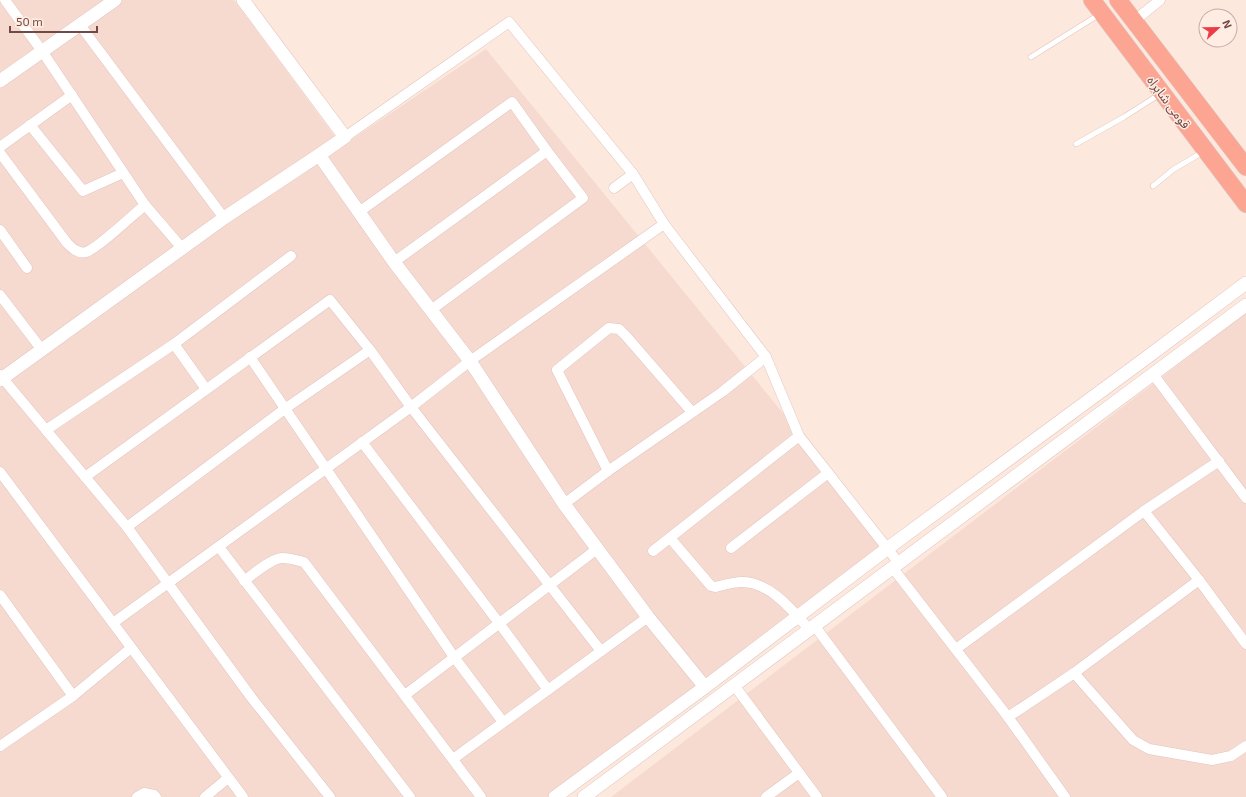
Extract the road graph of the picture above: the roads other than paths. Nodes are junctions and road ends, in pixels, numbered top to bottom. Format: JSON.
{"nodes":[{"id":1,"x":5,"y":0,"type":"edge"},
{"id":2,"x":115,"y":0,"type":"edge"},
{"id":3,"x":243,"y":0,"type":"edge"},
{"id":4,"x":1118,"y":0,"type":"edge"},
{"id":5,"x":1160,"y":0,"type":"edge"},
{"id":6,"x":1097,"y":6,"type":"edge"},
{"id":7,"x":1134,"y":21,"type":"junction"},
{"id":8,"x":80,"y":25,"type":"junction"},
{"id":9,"x":42,"y":51,"type":"junction"},
{"id":10,"x":1031,"y":57,"type":"dead end"},
{"id":11,"x":0,"y":81,"type":"edge"},
{"id":12,"x":1163,"y":92,"type":"junction"},
{"id":13,"x":72,"y":95,"type":"junction"},
{"id":14,"x":30,"y":125,"type":"junction"},
{"id":15,"x":345,"y":136,"type":"junction"},
{"id":16,"x":1076,"y":144,"type":"dead end"},
{"id":17,"x":0,"y":147,"type":"edge"},
{"id":18,"x":547,"y":151,"type":"junction"},
{"id":19,"x":1206,"y":151,"type":"junction"},
{"id":20,"x":0,"y":153,"type":"edge"},
{"id":21,"x":320,"y":155,"type":"junction"},
{"id":22,"x":1246,"y":167,"type":"edge"},
{"id":23,"x":123,"y":173,"type":"junction"},
{"id":24,"x":633,"y":174,"type":"junction"},
{"id":25,"x":1154,"y":186,"type":"dead end"},
{"id":26,"x":614,"y":188,"type":"dead end"},
{"id":27,"x":1246,"y":204,"type":"edge"},
{"id":28,"x":145,"y":205,"type":"junction"},
{"id":29,"x":359,"y":212,"type":"junction"},
{"id":30,"x":224,"y":218,"type":"junction"},
{"id":31,"x":664,"y":224,"type":"junction"},
{"id":32,"x":0,"y":230,"type":"edge"},
{"id":33,"x":182,"y":248,"type":"junction"},
{"id":34,"x":292,"y":256,"type":"dead end"},
{"id":35,"x":394,"y":262,"type":"junction"},
{"id":36,"x":27,"y":268,"type":"dead end"},
{"id":37,"x":1246,"y":283,"type":"edge"},
{"id":38,"x":0,"y":295,"type":"edge"},
{"id":39,"x":1246,"y":305,"type":"edge"},
{"id":40,"x":431,"y":310,"type":"junction"},
{"id":41,"x":174,"y":344,"type":"junction"},
{"id":42,"x":42,"y":350,"type":"junction"},
{"id":43,"x":370,"y":350,"type":"junction"},
{"id":44,"x":250,"y":358,"type":"junction"},
{"id":45,"x":766,"y":358,"type":"junction"},
{"id":46,"x":470,"y":361,"type":"junction"},
{"id":47,"x":1154,"y":374,"type":"junction"},
{"id":48,"x":1,"y":378,"type":"edge"},
{"id":49,"x":206,"y":389,"type":"junction"},
{"id":50,"x":411,"y":407,"type":"junction"},
{"id":51,"x":286,"y":408,"type":"junction"},
{"id":52,"x":692,"y":412,"type":"junction"},
{"id":53,"x":46,"y":430,"type":"junction"},
{"id":54,"x":799,"y":436,"type":"junction"},
{"id":55,"x":362,"y":442,"type":"junction"},
{"id":56,"x":1219,"y":461,"type":"junction"},
{"id":57,"x":326,"y":470,"type":"junction"},
{"id":58,"x":608,"y":471,"type":"junction"},
{"id":59,"x":0,"y":472,"type":"edge"},
{"id":60,"x":828,"y":473,"type":"junction"},
{"id":61,"x":85,"y":477,"type":"junction"},
{"id":62,"x":1246,"y":498,"type":"edge"},
{"id":63,"x":564,"y":504,"type":"junction"},
{"id":64,"x":939,"y":511,"type":"junction"},
{"id":65,"x":1144,"y":511,"type":"junction"},
{"id":66,"x":949,"y":525,"type":"junction"},
{"id":67,"x":127,"y":528,"type":"junction"},
{"id":68,"x":670,"y":538,"type":"junction"},
{"id":69,"x":219,"y":547,"type":"junction"},
{"id":70,"x":732,"y":548,"type":"dead end"},
{"id":71,"x":888,"y":548,"type":"junction"},
{"id":72,"x":597,"y":549,"type":"junction"},
{"id":73,"x":653,"y":551,"type":"dead end"},
{"id":74,"x":895,"y":564,"type":"junction"},
{"id":75,"x":1199,"y":580,"type":"junction"},
{"id":76,"x":244,"y":581,"type":"junction"},
{"id":77,"x":168,"y":584,"type":"junction"},
{"id":78,"x":549,"y":586,"type":"junction"},
{"id":79,"x":0,"y":595,"type":"edge"},
{"id":80,"x":797,"y":616,"type":"junction"},
{"id":81,"x":648,"y":617,"type":"junction"},
{"id":82,"x":499,"y":623,"type":"junction"},
{"id":83,"x":113,"y":624,"type":"junction"},
{"id":84,"x":811,"y":627,"type":"junction"},
{"id":85,"x":1246,"y":644,"type":"edge"},
{"id":86,"x":131,"y":648,"type":"junction"},
{"id":87,"x":956,"y":649,"type":"junction"},
{"id":88,"x":601,"y":651,"type":"junction"},
{"id":89,"x":454,"y":657,"type":"junction"},
{"id":90,"x":1074,"y":673,"type":"junction"},
{"id":91,"x":734,"y":685,"type":"junction"},
{"id":92,"x":705,"y":687,"type":"junction"},
{"id":93,"x":548,"y":690,"type":"junction"},
{"id":94,"x":405,"y":695,"type":"junction"},
{"id":95,"x":73,"y":696,"type":"junction"},
{"id":96,"x":1008,"y":717,"type":"junction"},
{"id":97,"x":503,"y":722,"type":"junction"},
{"id":98,"x":0,"y":746,"type":"edge"},
{"id":99,"x":1246,"y":746,"type":"edge"},
{"id":100,"x":453,"y":759,"type":"junction"},
{"id":101,"x":799,"y":773,"type":"junction"},
{"id":102,"x":228,"y":778,"type":"junction"},
{"id":103,"x":137,"y":797,"type":"edge"},
{"id":104,"x":156,"y":797,"type":"edge"},
{"id":105,"x":205,"y":797,"type":"edge"},
{"id":106,"x":242,"y":797,"type":"edge"},
{"id":107,"x":330,"y":797,"type":"edge"},
{"id":108,"x":410,"y":797,"type":"edge"},
{"id":109,"x":481,"y":797,"type":"edge"},
{"id":110,"x":555,"y":797,"type":"edge"},
{"id":111,"x":584,"y":797,"type":"edge"},
{"id":112,"x":766,"y":797,"type":"edge"},
{"id":113,"x":817,"y":797,"type":"edge"},
{"id":114,"x":942,"y":797,"type":"edge"},
{"id":115,"x":1065,"y":797,"type":"edge"}],
"edges":[{"from":1,"to":9,"type":"street"},
{"from":2,"to":8,"type":"street"},
{"from":3,"to":15,"type":"street"},
{"from":4,"to":7,"type":"highway","name":"قومی شاہراہ"},
{"from":5,"to":7,"type":"street"},
{"from":6,"to":10,"type":"lane"},
{"from":6,"to":12,"type":"highway","name":"قومی شاہراہ"},
{"from":7,"to":22,"type":"highway","name":"قومی شاہراہ"},
{"from":8,"to":9,"type":"street"},
{"from":8,"to":30,"type":"street"},
{"from":9,"to":11,"type":"street"},
{"from":9,"to":13,"type":"street"},
{"from":12,"to":16,"type":"lane"},
{"from":12,"to":19,"type":"highway","name":"قومی شاہراہ"},
{"from":13,"to":14,"type":"street"},
{"from":13,"to":23,"type":"street"},
{"from":14,"to":17,"type":"street"},
{"from":14,"to":23,"type":"street"},
{"from":15,"to":21,"type":"street"},
{"from":15,"to":24,"type":"street"},
{"from":18,"to":29,"type":"street"},
{"from":18,"to":35,"type":"street"},
{"from":18,"to":40,"type":"street"},
{"from":19,"to":25,"type":"lane"},
{"from":19,"to":27,"type":"highway","name":"قومی شاہراہ"},
{"from":20,"to":28,"type":"street"},
{"from":21,"to":29,"type":"street"},
{"from":21,"to":30,"type":"street"},
{"from":23,"to":28,"type":"street"},
{"from":24,"to":26,"type":"street"},
{"from":24,"to":31,"type":"street"},
{"from":28,"to":33,"type":"street"},
{"from":29,"to":35,"type":"street"},
{"from":30,"to":33,"type":"street"},
{"from":31,"to":45,"type":"street"},
{"from":31,"to":46,"type":"street"},
{"from":32,"to":36,"type":"street"},
{"from":33,"to":42,"type":"street"},
{"from":34,"to":41,"type":"street"},
{"from":35,"to":40,"type":"street"},
{"from":37,"to":64,"type":"street"},
{"from":38,"to":42,"type":"street"},
{"from":39,"to":47,"type":"street"},
{"from":40,"to":46,"type":"street"},
{"from":41,"to":49,"type":"street"},
{"from":41,"to":53,"type":"street"},
{"from":42,"to":48,"type":"street"},
{"from":43,"to":44,"type":"street"},
{"from":43,"to":50,"type":"street"},
{"from":43,"to":51,"type":"street"},
{"from":44,"to":49,"type":"street"},
{"from":44,"to":51,"type":"street"},
{"from":45,"to":52,"type":"street"},
{"from":45,"to":54,"type":"street"},
{"from":46,"to":50,"type":"street"},
{"from":46,"to":63,"type":"street"},
{"from":47,"to":56,"type":"street"},
{"from":47,"to":66,"type":"street"},
{"from":48,"to":53,"type":"street"},
{"from":49,"to":61,"type":"street"},
{"from":50,"to":55,"type":"street"},
{"from":50,"to":78,"type":"street"},
{"from":51,"to":57,"type":"street"},
{"from":51,"to":67,"type":"street"},
{"from":52,"to":58,"type":"street"},
{"from":52,"to":58,"type":"street"},
{"from":53,"to":61,"type":"street"},
{"from":54,"to":60,"type":"street"},
{"from":54,"to":68,"type":"street"},
{"from":55,"to":57,"type":"street"},
{"from":55,"to":82,"type":"street"},
{"from":56,"to":62,"type":"street"},
{"from":56,"to":65,"type":"street"},
{"from":57,"to":69,"type":"street"},
{"from":57,"to":89,"type":"street"},
{"from":58,"to":63,"type":"street"},
{"from":59,"to":83,"type":"street"},
{"from":60,"to":70,"type":"street"},
{"from":60,"to":71,"type":"street"},
{"from":61,"to":67,"type":"street"},
{"from":63,"to":72,"type":"street"},
{"from":64,"to":66,"type":"street"},
{"from":64,"to":71,"type":"street"},
{"from":65,"to":75,"type":"street"},
{"from":65,"to":87,"type":"street"},
{"from":66,"to":74,"type":"street"},
{"from":67,"to":77,"type":"street"},
{"from":68,"to":73,"type":"street"},
{"from":68,"to":80,"type":"street"},
{"from":69,"to":76,"type":"street"},
{"from":69,"to":77,"type":"street"},
{"from":71,"to":74,"type":"street"},
{"from":71,"to":80,"type":"street"},
{"from":72,"to":78,"type":"street"},
{"from":72,"to":81,"type":"street"},
{"from":74,"to":84,"type":"street"},
{"from":74,"to":87,"type":"street"},
{"from":75,"to":85,"type":"street"},
{"from":75,"to":90,"type":"street"},
{"from":76,"to":94,"type":"street"},
{"from":76,"to":108,"type":"street"},
{"from":77,"to":83,"type":"street"},
{"from":77,"to":107,"type":"street"},
{"from":78,"to":82,"type":"street"},
{"from":78,"to":88,"type":"street"},
{"from":79,"to":95,"type":"street"},
{"from":80,"to":84,"type":"street"},
{"from":80,"to":92,"type":"street"},
{"from":81,"to":88,"type":"street"},
{"from":81,"to":92,"type":"street"},
{"from":82,"to":89,"type":"street"},
{"from":82,"to":93,"type":"street"},
{"from":83,"to":86,"type":"street"},
{"from":84,"to":91,"type":"street"},
{"from":84,"to":114,"type":"street"},
{"from":86,"to":95,"type":"street"},
{"from":86,"to":102,"type":"street"},
{"from":87,"to":96,"type":"street"},
{"from":88,"to":93,"type":"street"},
{"from":89,"to":94,"type":"street"},
{"from":89,"to":97,"type":"street"},
{"from":90,"to":96,"type":"street"},
{"from":90,"to":99,"type":"street"},
{"from":91,"to":101,"type":"street"},
{"from":91,"to":111,"type":"street"},
{"from":92,"to":110,"type":"street"},
{"from":93,"to":97,"type":"street"},
{"from":94,"to":100,"type":"street"},
{"from":95,"to":98,"type":"street"},
{"from":96,"to":115,"type":"street"},
{"from":97,"to":100,"type":"street"},
{"from":100,"to":109,"type":"street"},
{"from":101,"to":112,"type":"street"},
{"from":101,"to":113,"type":"street"},
{"from":102,"to":105,"type":"street"},
{"from":102,"to":106,"type":"street"},
{"from":103,"to":104,"type":"street"}]}
